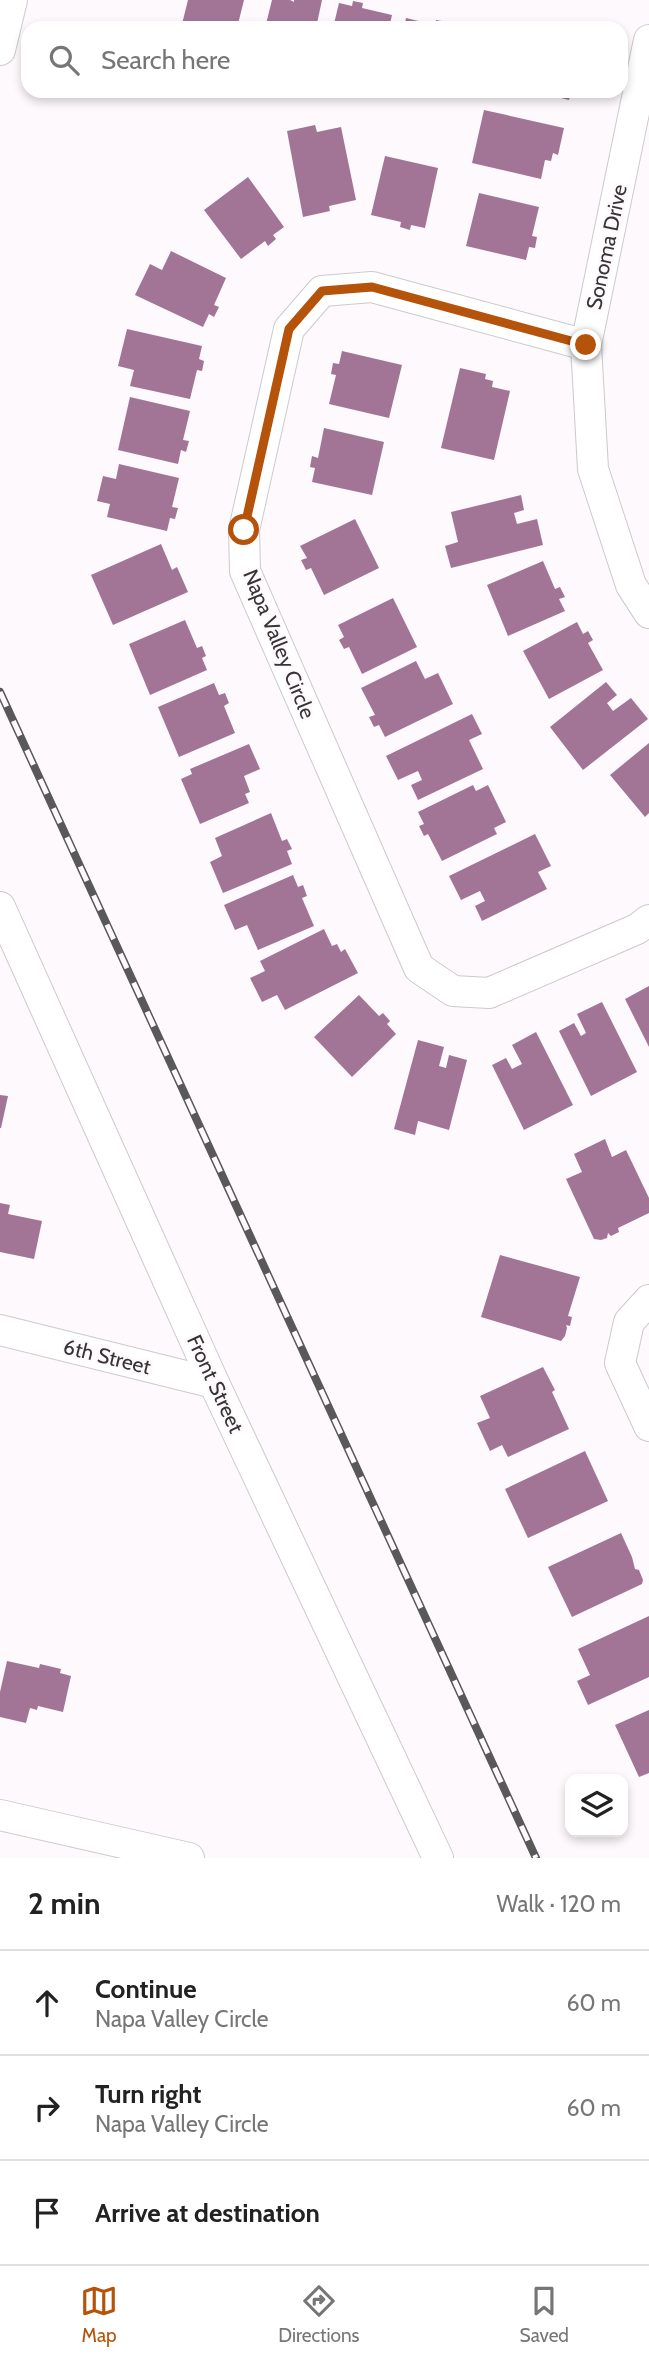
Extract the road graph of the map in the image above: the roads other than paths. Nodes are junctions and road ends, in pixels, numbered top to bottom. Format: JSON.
{"nodes":[{"id":1,"x":12,"y":0,"type":"edge"},
{"id":2,"x":649,"y":40,"type":"edge"},
{"id":3,"x":0,"y":50,"type":"edge"},
{"id":4,"x":586,"y":345,"type":"junction"},
{"id":5,"x":649,"y":613,"type":"edge"},
{"id":6,"x":0,"y":907,"type":"edge"},
{"id":7,"x":649,"y":920,"type":"edge"},
{"id":8,"x":649,"y":1300,"type":"edge"},
{"id":9,"x":0,"y":1331,"type":"edge"},
{"id":10,"x":214,"y":1383,"type":"junction"},
{"id":11,"x":649,"y":1426,"type":"edge"},
{"id":12,"x":0,"y":1815,"type":"edge"},
{"id":13,"x":189,"y":1858,"type":"edge"},
{"id":14,"x":438,"y":1858,"type":"edge"}],
"edges":[{"from":1,"to":3,"type":"street"},
{"from":2,"to":4,"type":"street","name":"Sonoma Drive"},
{"from":4,"to":5,"type":"street","name":"Sonoma Drive"},
{"from":4,"to":7,"type":"street","name":"Napa Valley Circle"},
{"from":6,"to":10,"type":"street","name":"Front Street"},
{"from":8,"to":11,"type":"street"},
{"from":9,"to":10,"type":"street","name":"6th Street"},
{"from":10,"to":14,"type":"street","name":"Front Street"},
{"from":12,"to":13,"type":"street"}]}
